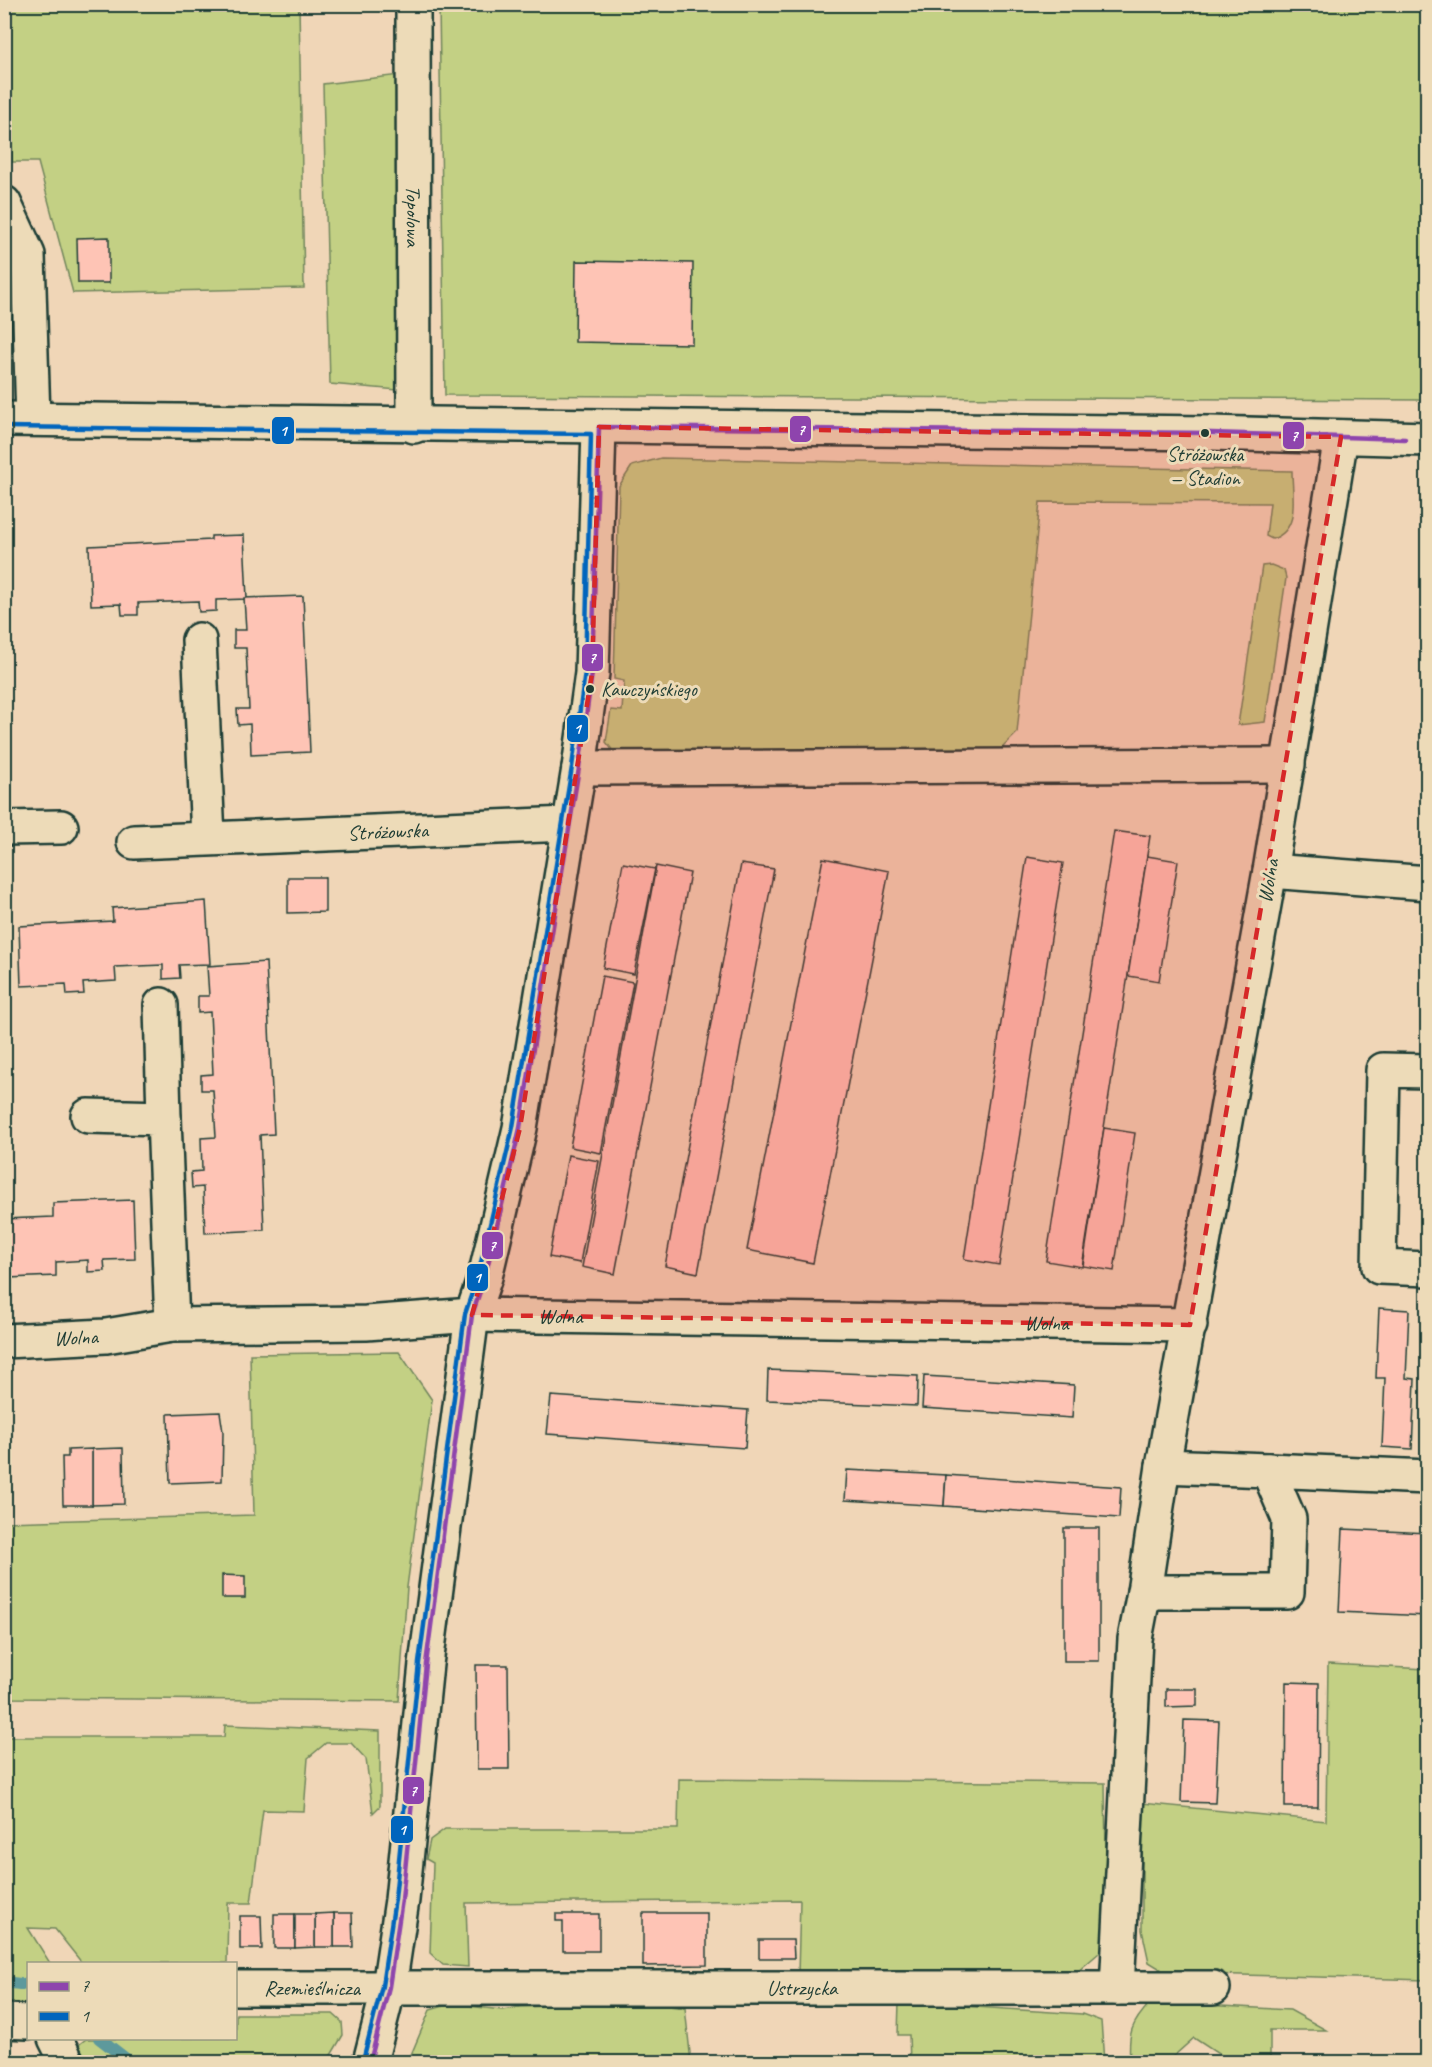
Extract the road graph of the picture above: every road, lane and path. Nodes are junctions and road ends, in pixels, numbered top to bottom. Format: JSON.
{"nodes":[{"id":1,"x":413,"y":4,"type":"edge"},
{"id":2,"x":4,"y":203,"type":"edge"},
{"id":3,"x":19,"y":419,"type":"edge"},
{"id":4,"x":414,"y":426,"type":"junction"},
{"id":5,"x":599,"y":427,"type":"junction"},
{"id":6,"x":1341,"y":437,"type":"junction"},
{"id":7,"x":1428,"y":439,"type":"edge"},
{"id":8,"x":199,"y":640,"type":"dead end"},
{"id":9,"x":1288,"y":765,"type":"junction"},
{"id":10,"x":579,"y":768,"type":"junction"},
{"id":11,"x":568,"y":824,"type":"junction"},
{"id":12,"x":61,"y":827,"type":"dead end"},
{"id":13,"x":4,"y":828,"type":"edge"},
{"id":14,"x":208,"y":838,"type":"junction"},
{"id":15,"x":134,"y":842,"type":"dead end"},
{"id":16,"x":1270,"y":871,"type":"junction"},
{"id":17,"x":1428,"y":883,"type":"edge"},
{"id":18,"x":161,"y":1005,"type":"dead end"},
{"id":19,"x":1428,"y":1071,"type":"edge"},
{"id":20,"x":88,"y":1116,"type":"dead end"},
{"id":21,"x":164,"y":1118,"type":"junction"},
{"id":22,"x":1428,"y":1269,"type":"edge"},
{"id":23,"x":472,"y":1315,"type":"junction"},
{"id":24,"x":172,"y":1325,"type":"junction"},
{"id":25,"x":1190,"y":1325,"type":"junction"},
{"id":26,"x":4,"y":1341,"type":"edge"},
{"id":27,"x":1163,"y":1466,"type":"junction"},
{"id":28,"x":1268,"y":1470,"type":"junction"},
{"id":29,"x":1428,"y":1477,"type":"edge"},
{"id":30,"x":1144,"y":1592,"type":"junction"},
{"id":31,"x":389,"y":1987,"type":"junction"},
{"id":32,"x":237,"y":1988,"type":"edge"},
{"id":33,"x":1117,"y":1988,"type":"junction"},
{"id":34,"x":1213,"y":1988,"type":"dead end"},
{"id":35,"x":4,"y":2021,"type":"edge"},
{"id":36,"x":27,"y":2022,"type":"edge"},
{"id":37,"x":56,"y":2040,"type":"edge"},
{"id":38,"x":67,"y":2062,"type":"edge"},
{"id":39,"x":370,"y":2062,"type":"edge"}],
"edges":[{"from":1,"to":4,"type":"street","name":"Topolowa"},
{"from":2,"to":3,"type":"street"},
{"from":3,"to":4,"type":"street"},
{"from":4,"to":5,"type":"street"},
{"from":5,"to":6,"type":"street"},
{"from":5,"to":10,"type":"street"},
{"from":6,"to":7,"type":"street"},
{"from":6,"to":9,"type":"street","name":"Wolna"},
{"from":8,"to":14,"type":"street"},
{"from":9,"to":10,"type":"street"},
{"from":9,"to":16,"type":"street","name":"Wolna"},
{"from":10,"to":11,"type":"street"},
{"from":11,"to":14,"type":"street","name":"Stróżowska"},
{"from":11,"to":23,"type":"street"},
{"from":12,"to":13,"type":"street"},
{"from":14,"to":15,"type":"street","name":"Stróżowska"},
{"from":16,"to":17,"type":"street"},
{"from":16,"to":25,"type":"street","name":"Wolna"},
{"from":18,"to":21,"type":"street"},
{"from":19,"to":22,"type":"street"},
{"from":20,"to":21,"type":"street"},
{"from":21,"to":24,"type":"street"},
{"from":23,"to":24,"type":"street","name":"Wolna"},
{"from":23,"to":25,"type":"street","name":"Wolna"},
{"from":23,"to":31,"type":"street"},
{"from":24,"to":26,"type":"street","name":"Wolna"},
{"from":25,"to":27,"type":"street"},
{"from":27,"to":28,"type":"street"},
{"from":27,"to":30,"type":"street"},
{"from":28,"to":29,"type":"street"},
{"from":28,"to":30,"type":"street"},
{"from":30,"to":33,"type":"street"},
{"from":31,"to":32,"type":"street","name":"Rzemieślnicza"},
{"from":31,"to":33,"type":"street","name":"Ustrzycka"},
{"from":31,"to":39,"type":"street"},
{"from":33,"to":34,"type":"street","name":"Ustrzycka"},
{"from":35,"to":36,"type":"street"},
{"from":37,"to":38,"type":"street"}]}
